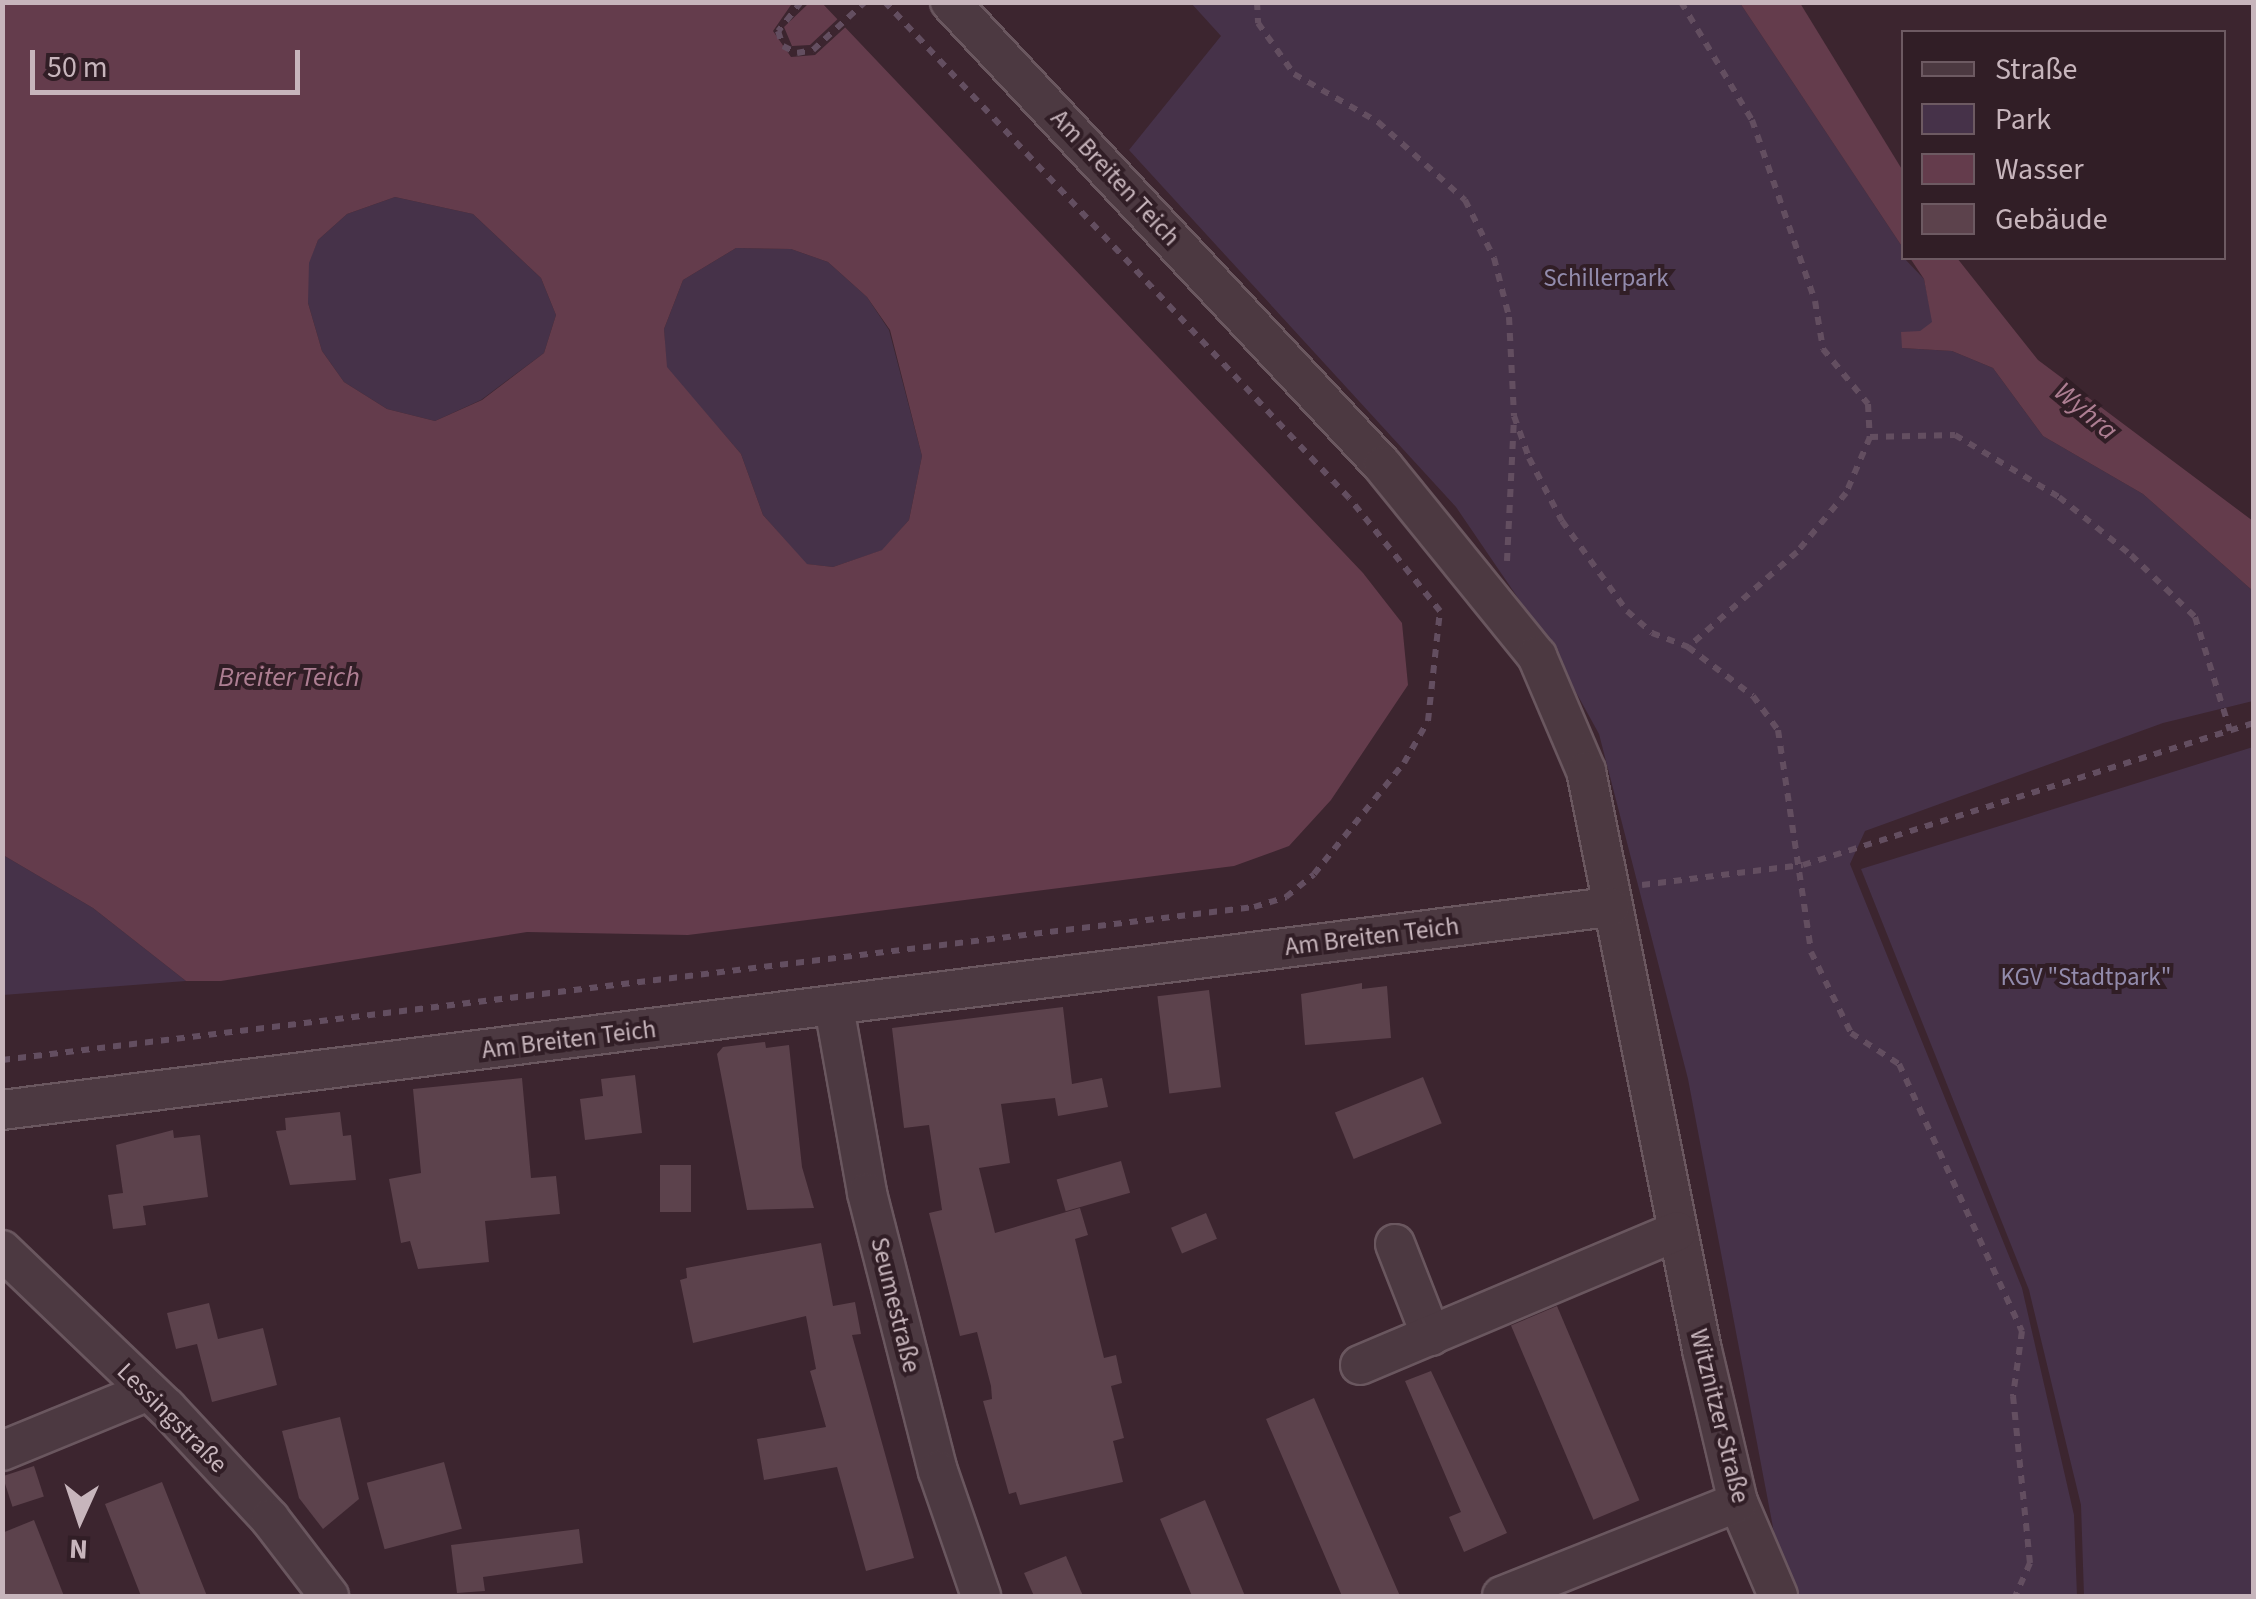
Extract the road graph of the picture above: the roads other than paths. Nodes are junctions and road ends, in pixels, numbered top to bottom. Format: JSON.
{"nodes":[{"id":1,"x":950,"y":2,"type":"edge"},
{"id":2,"x":1608,"y":898,"type":"junction"},
{"id":3,"x":834,"y":1007,"type":"junction"},
{"id":4,"x":2,"y":1110,"type":"edge"},
{"id":5,"x":1677,"y":1231,"type":"junction"},
{"id":6,"x":1395,"y":1244,"type":"dead end"},
{"id":7,"x":2,"y":1250,"type":"edge"},
{"id":8,"x":1431,"y":1336,"type":"junction"},
{"id":9,"x":1360,"y":1364,"type":"dead end"},
{"id":10,"x":146,"y":1392,"type":"junction"},
{"id":11,"x":2,"y":1451,"type":"edge"},
{"id":12,"x":1738,"y":1502,"type":"junction"},
{"id":13,"x":329,"y":1596,"type":"edge"},
{"id":14,"x":981,"y":1596,"type":"edge"},
{"id":15,"x":1502,"y":1596,"type":"edge"},
{"id":16,"x":1778,"y":1596,"type":"edge"}],
"edges":[{"from":1,"to":2,"type":"street","name":"Am Breiten Teich"},
{"from":2,"to":3,"type":"street","name":"Am Breiten Teich"},
{"from":2,"to":5,"type":"street","name":"Witznitzer Straße"},
{"from":3,"to":4,"type":"street","name":"Am Breiten Teich"},
{"from":3,"to":14,"type":"street","name":"Seumestraße"},
{"from":5,"to":8,"type":"street"},
{"from":5,"to":12,"type":"street","name":"Witznitzer Straße"},
{"from":6,"to":8,"type":"street"},
{"from":7,"to":10,"type":"street","name":"Lessingstraße"},
{"from":8,"to":9,"type":"street"},
{"from":10,"to":11,"type":"street"},
{"from":10,"to":13,"type":"street","name":"Lessingstraße"},
{"from":12,"to":15,"type":"street"},
{"from":12,"to":16,"type":"street","name":"Witznitzer Straße"}]}
